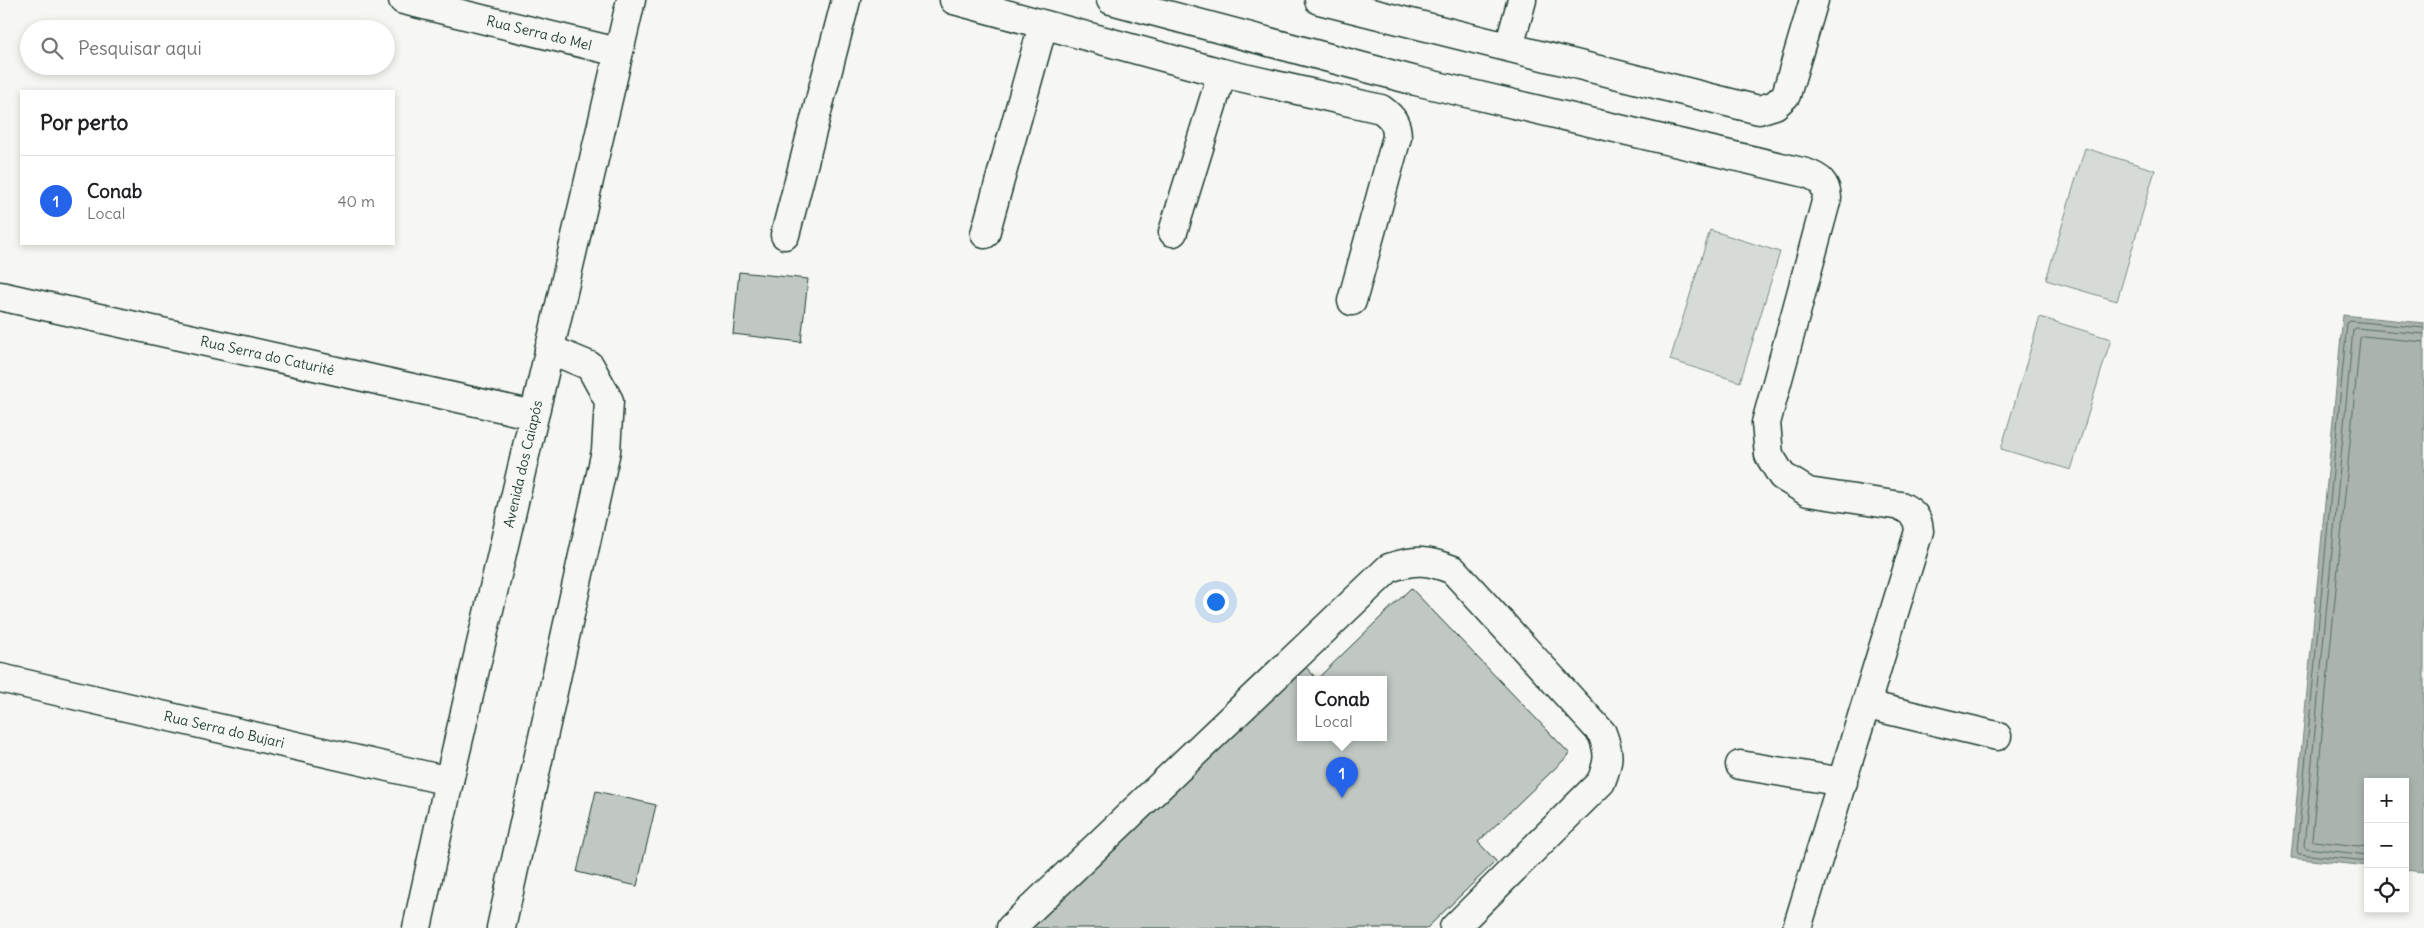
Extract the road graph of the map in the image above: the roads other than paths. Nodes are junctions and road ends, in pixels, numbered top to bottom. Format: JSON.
{"nodes":[{"id":1,"x":402,"y":0,"type":"edge"},
{"id":2,"x":630,"y":0,"type":"edge"},
{"id":3,"x":846,"y":0,"type":"edge"},
{"id":4,"x":954,"y":0,"type":"edge"},
{"id":5,"x":1111,"y":0,"type":"edge"},
{"id":6,"x":1319,"y":0,"type":"edge"},
{"id":7,"x":1522,"y":0,"type":"edge"},
{"id":8,"x":1814,"y":0,"type":"edge"},
{"id":9,"x":1043,"y":25,"type":"junction"},
{"id":10,"x":1509,"y":47,"type":"junction"},
{"id":11,"x":618,"y":52,"type":"junction"},
{"id":12,"x":1222,"y":73,"type":"junction"},
{"id":13,"x":1173,"y":232,"type":"dead end"},
{"id":14,"x":985,"y":234,"type":"dead end"},
{"id":15,"x":785,"y":235,"type":"dead end"},
{"id":16,"x":0,"y":296,"type":"edge"},
{"id":17,"x":1352,"y":301,"type":"dead end"},
{"id":18,"x":549,"y":349,"type":"junction"},
{"id":19,"x":534,"y":415,"type":"junction"},
{"id":20,"x":0,"y":678,"type":"edge"},
{"id":21,"x":1867,"y":705,"type":"junction"},
{"id":22,"x":1997,"y":736,"type":"dead end"},
{"id":23,"x":1740,"y":765,"type":"dead end"},
{"id":24,"x":449,"y":781,"type":"junction"},
{"id":25,"x":1843,"y":782,"type":"junction"},
{"id":26,"x":417,"y":928,"type":"edge"},
{"id":27,"x":501,"y":928,"type":"edge"},
{"id":28,"x":1011,"y":928,"type":"edge"},
{"id":29,"x":1454,"y":928,"type":"edge"},
{"id":30,"x":1797,"y":928,"type":"edge"}],
"edges":[{"from":1,"to":11,"type":"street","name":"Rua Serra do Mel"},
{"from":2,"to":11,"type":"street","name":"Avenida dos Caiapós"},
{"from":3,"to":15,"type":"street"},
{"from":4,"to":9,"type":"street"},
{"from":5,"to":21,"type":"street"},
{"from":6,"to":10,"type":"street"},
{"from":7,"to":10,"type":"street"},
{"from":8,"to":10,"type":"street"},
{"from":9,"to":12,"type":"street"},
{"from":9,"to":14,"type":"street"},
{"from":11,"to":18,"type":"street","name":"Avenida dos Caiapós"},
{"from":12,"to":13,"type":"street"},
{"from":12,"to":17,"type":"street"},
{"from":16,"to":19,"type":"street","name":"Rua Serra do Caturité"},
{"from":18,"to":19,"type":"street","name":"Avenida dos Caiapós"},
{"from":18,"to":27,"type":"street"},
{"from":19,"to":24,"type":"street","name":"Avenida dos Caiapós"},
{"from":20,"to":24,"type":"street","name":"Rua Serra do Bujari"},
{"from":21,"to":22,"type":"street"},
{"from":21,"to":25,"type":"street"},
{"from":23,"to":25,"type":"street"},
{"from":24,"to":26,"type":"street","name":"Avenida dos Caiapós"},
{"from":25,"to":30,"type":"street"},
{"from":28,"to":29,"type":"street"}]}
